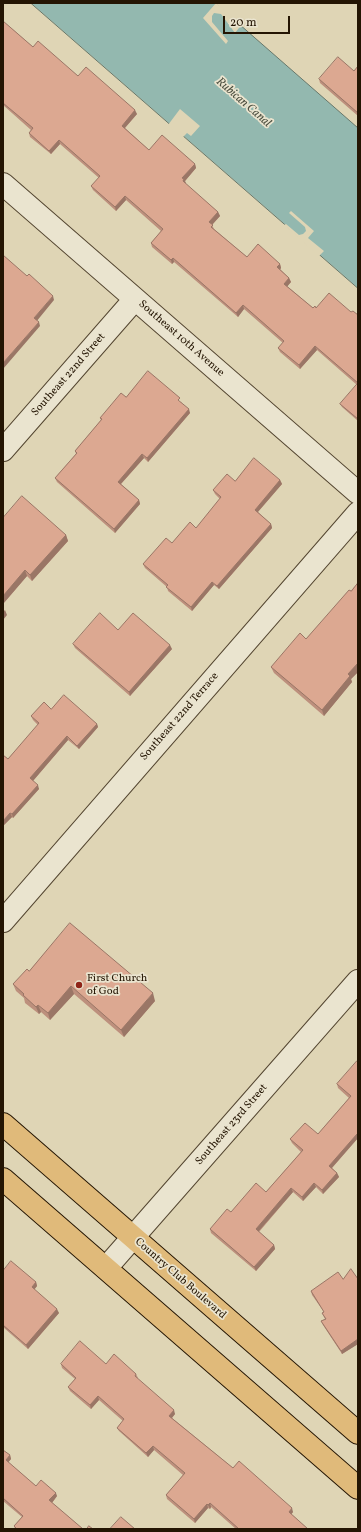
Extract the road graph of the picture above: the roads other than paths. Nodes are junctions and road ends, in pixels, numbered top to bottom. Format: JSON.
{"nodes":[{"id":1,"x":3,"y":184,"type":"edge"},
{"id":2,"x":135,"y":299,"type":"junction"},
{"id":3,"x":3,"y":450,"type":"edge"},
{"id":4,"x":358,"y":493,"type":"edge"},
{"id":5,"x":358,"y":513,"type":"edge"},
{"id":6,"x":3,"y":921,"type":"edge"},
{"id":7,"x":358,"y":981,"type":"edge"},
{"id":8,"x":3,"y":1124,"type":"edge"},
{"id":9,"x":3,"y":1179,"type":"edge"},
{"id":10,"x":133,"y":1238,"type":"junction"},
{"id":11,"x":106,"y":1268,"type":"junction"},
{"id":12,"x":358,"y":1433,"type":"edge"},
{"id":13,"x":358,"y":1488,"type":"edge"}],
"edges":[{"from":1,"to":2,"type":"street","name":"Southeast 10th Avenue"},
{"from":2,"to":3,"type":"street","name":"Southeast 22nd Street"},
{"from":2,"to":4,"type":"street","name":"Southeast 10th Avenue"},
{"from":5,"to":6,"type":"street","name":"Southeast 22nd Terrace"},
{"from":7,"to":10,"type":"street","name":"Southeast 23rd Street"},
{"from":8,"to":10,"type":"main road","name":"Country Club Boulevard"},
{"from":9,"to":11,"type":"main road"},
{"from":10,"to":11,"type":"street","name":"Southeast 23rd Street"},
{"from":10,"to":12,"type":"main road","name":"Country Club Boulevard"},
{"from":11,"to":13,"type":"main road"}]}
